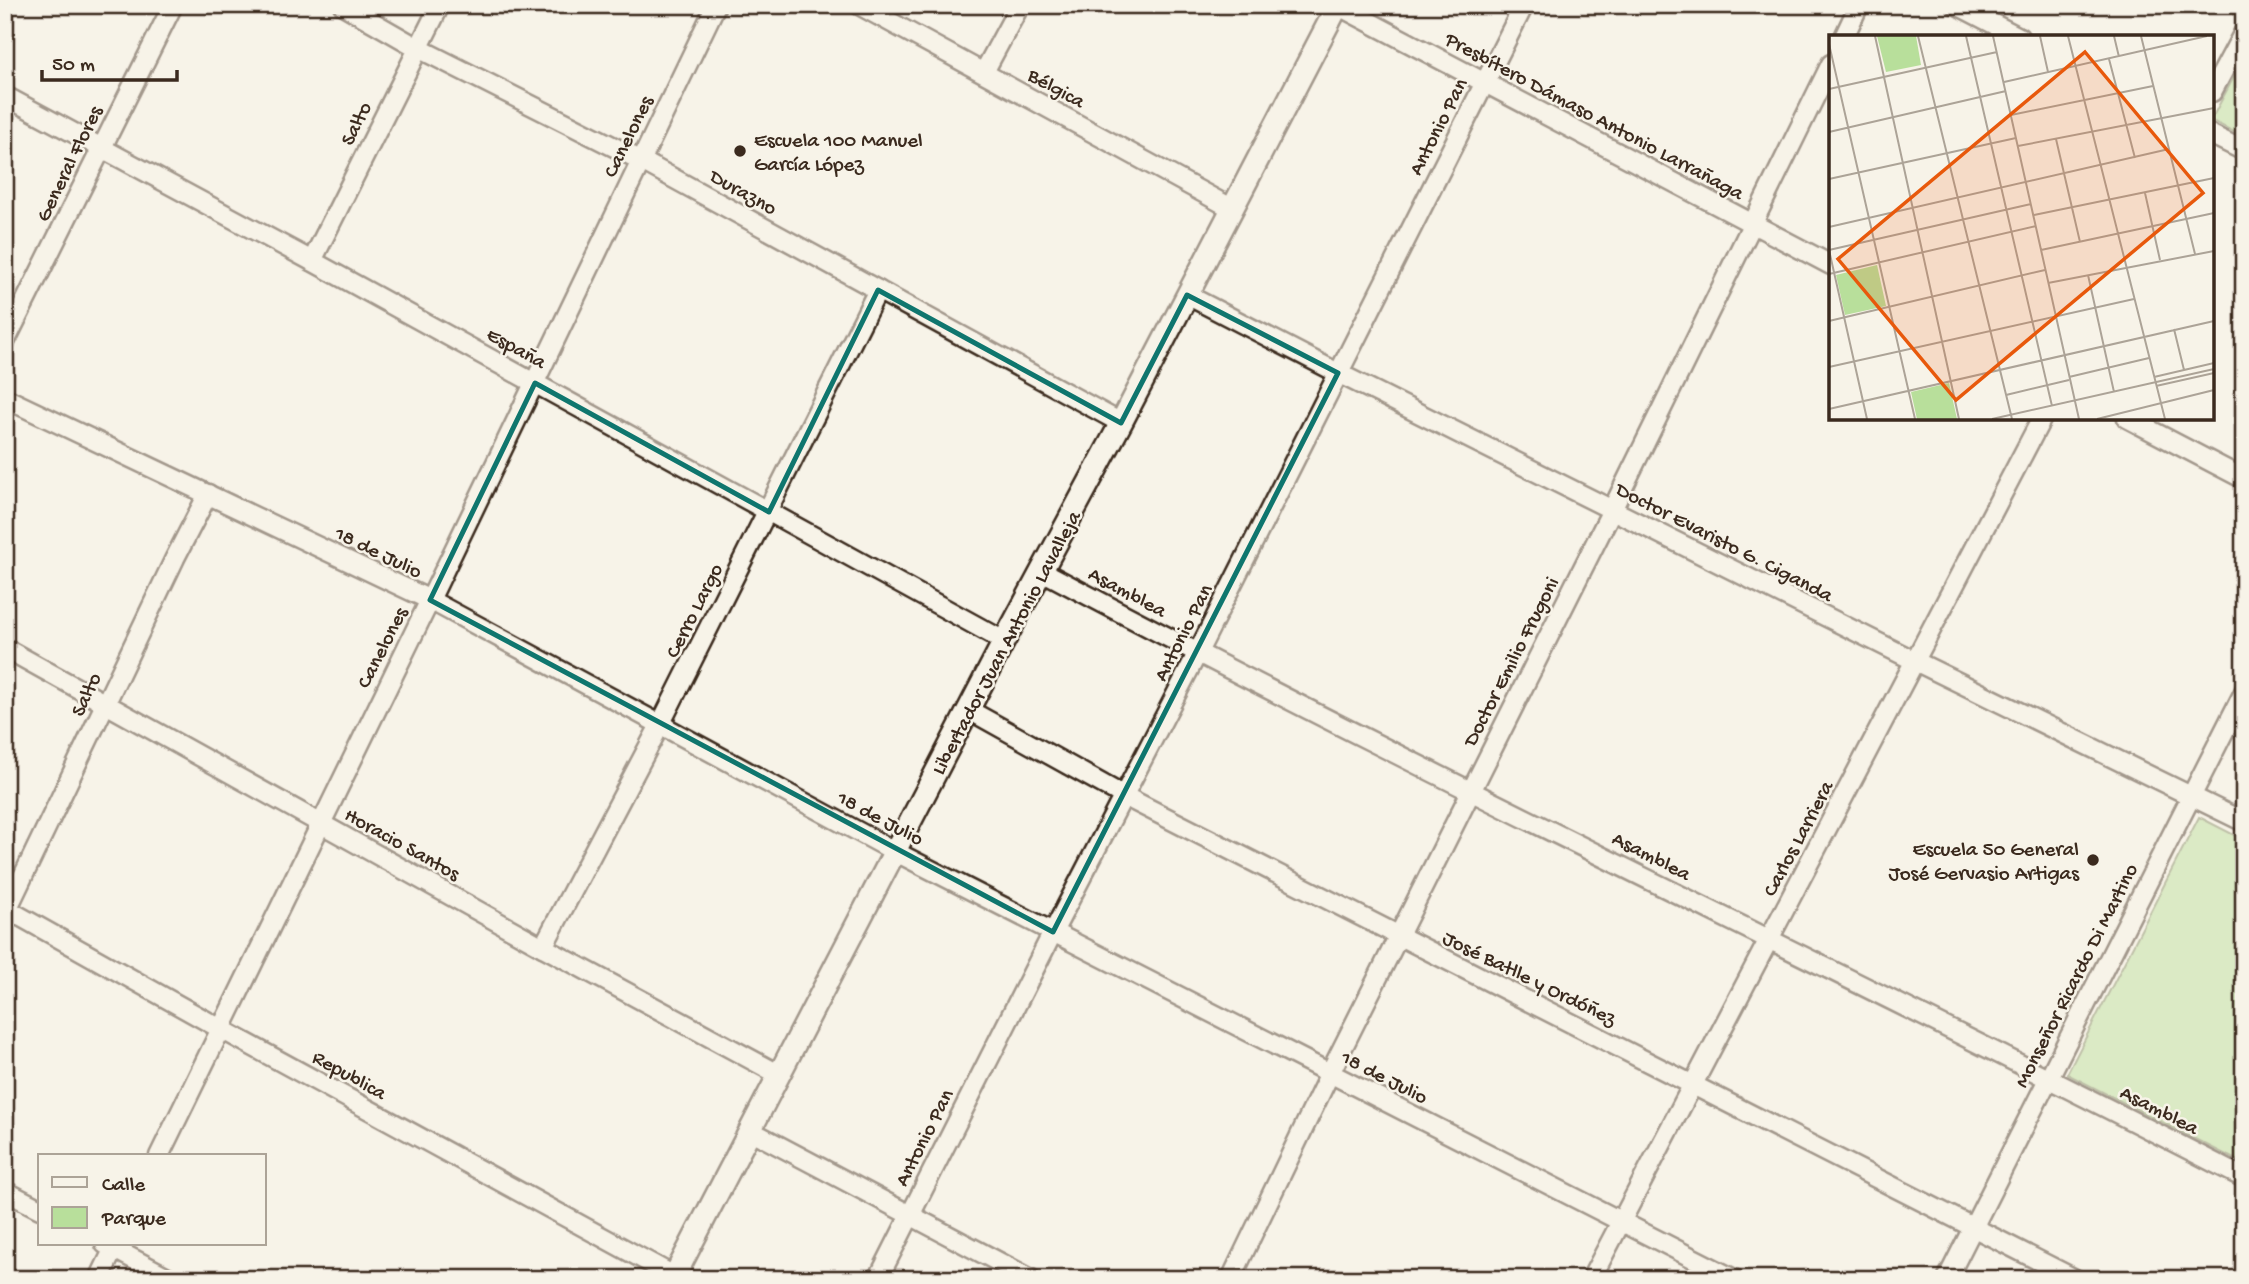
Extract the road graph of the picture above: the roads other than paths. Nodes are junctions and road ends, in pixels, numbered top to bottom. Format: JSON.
{"nodes":[{"id":1,"x":173,"y":5,"type":"edge"},
{"id":2,"x":343,"y":5,"type":"edge"},
{"id":3,"x":440,"y":5,"type":"edge"},
{"id":4,"x":716,"y":5,"type":"edge"},
{"id":5,"x":859,"y":5,"type":"edge"},
{"id":6,"x":1020,"y":5,"type":"edge"},
{"id":7,"x":1338,"y":5,"type":"edge"},
{"id":8,"x":1524,"y":5,"type":"edge"},
{"id":9,"x":1860,"y":5,"type":"edge"},
{"id":10,"x":1957,"y":5,"type":"edge"},
{"id":11,"x":2244,"y":32,"type":"edge"},
{"id":12,"x":1845,"y":35,"type":"edge"},
{"id":13,"x":2015,"y":35,"type":"edge"},
{"id":14,"x":418,"y":48,"type":"junction"},
{"id":15,"x":1829,"y":68,"type":"edge"},
{"id":16,"x":984,"y":72,"type":"junction"},
{"id":17,"x":1485,"y":81,"type":"junction"},
{"id":18,"x":2214,"y":88,"type":"edge"},
{"id":19,"x":5,"y":96,"type":"edge"},
{"id":20,"x":2214,"y":136,"type":"edge"},
{"id":21,"x":101,"y":148,"type":"junction"},
{"id":22,"x":2244,"y":151,"type":"edge"},
{"id":23,"x":640,"y":160,"type":"junction"},
{"id":24,"x":1233,"y":209,"type":"junction"},
{"id":25,"x":1752,"y":224,"type":"junction"},
{"id":26,"x":312,"y":261,"type":"junction"},
{"id":27,"x":1829,"y":264,"type":"edge"},
{"id":28,"x":878,"y":290,"type":"junction"},
{"id":29,"x":1187,"y":295,"type":"junction"},
{"id":30,"x":5,"y":342,"type":"edge"},
{"id":31,"x":1338,"y":373,"type":"junction"},
{"id":32,"x":535,"y":383,"type":"junction"},
{"id":33,"x":5,"y":398,"type":"edge"},
{"id":34,"x":2041,"y":420,"type":"edge"},
{"id":35,"x":2131,"y":420,"type":"edge"},
{"id":36,"x":1121,"y":422,"type":"junction"},
{"id":37,"x":2244,"y":479,"type":"edge"},
{"id":38,"x":208,"y":494,"type":"junction"},
{"id":39,"x":1612,"y":510,"type":"junction"},
{"id":40,"x":769,"y":512,"type":"junction"},
{"id":41,"x":1042,"y":571,"type":"junction"},
{"id":42,"x":430,"y":600,"type":"junction"},
{"id":43,"x":1004,"y":641,"type":"junction"},
{"id":44,"x":5,"y":648,"type":"edge"},
{"id":45,"x":1197,"y":654,"type":"junction"},
{"id":46,"x":1917,"y":662,"type":"junction"},
{"id":47,"x":2244,"y":692,"type":"edge"},
{"id":48,"x":106,"y":703,"type":"junction"},
{"id":49,"x":969,"y":710,"type":"junction"},
{"id":50,"x":660,"y":725,"type":"junction"},
{"id":51,"x":1471,"y":790,"type":"junction"},
{"id":52,"x":1124,"y":796,"type":"junction"},
{"id":53,"x":2192,"y":796,"type":"junction"},
{"id":54,"x":320,"y":822,"type":"junction"},
{"id":55,"x":2244,"y":822,"type":"edge"},
{"id":56,"x":896,"y":852,"type":"junction"},
{"id":57,"x":6,"y":911,"type":"edge"},
{"id":58,"x":1053,"y":932,"type":"junction"},
{"id":59,"x":1398,"y":936,"type":"junction"},
{"id":60,"x":1769,"y":939,"type":"junction"},
{"id":61,"x":543,"y":947,"type":"junction"},
{"id":62,"x":221,"y":1029,"type":"junction"},
{"id":63,"x":1330,"y":1073,"type":"junction"},
{"id":64,"x":780,"y":1076,"type":"junction"},
{"id":65,"x":2049,"y":1077,"type":"junction"},
{"id":66,"x":1693,"y":1083,"type":"junction"},
{"id":67,"x":751,"y":1131,"type":"junction"},
{"id":68,"x":160,"y":1154,"type":"edge"},
{"id":69,"x":2244,"y":1178,"type":"edge"},
{"id":70,"x":5,"y":1191,"type":"edge"},
{"id":71,"x":38,"y":1208,"type":"edge"},
{"id":72,"x":910,"y":1214,"type":"junction"},
{"id":73,"x":1621,"y":1223,"type":"junction"},
{"id":74,"x":1973,"y":1227,"type":"junction"},
{"id":75,"x":112,"y":1246,"type":"edge"},
{"id":76,"x":114,"y":1246,"type":"edge"},
{"id":77,"x":673,"y":1278,"type":"edge"},
{"id":78,"x":99,"y":1279,"type":"edge"},
{"id":79,"x":172,"y":1279,"type":"edge"},
{"id":80,"x":878,"y":1279,"type":"edge"},
{"id":81,"x":1031,"y":1279,"type":"edge"},
{"id":82,"x":1231,"y":1279,"type":"edge"},
{"id":83,"x":1591,"y":1279,"type":"edge"},
{"id":84,"x":1734,"y":1279,"type":"edge"},
{"id":85,"x":1947,"y":1279,"type":"edge"},
{"id":86,"x":2075,"y":1279,"type":"edge"}],
"edges":[{"from":1,"to":21,"type":"street","name":"General Flores"},
{"from":2,"to":14,"type":"street","name":"Durazno"},
{"from":3,"to":14,"type":"street","name":"Salto"},
{"from":4,"to":23,"type":"street","name":"Canelones"},
{"from":5,"to":16,"type":"street","name":"Bélgica"},
{"from":6,"to":16,"type":"street"},
{"from":7,"to":17,"type":"street","name":"Presbítero Dámaso Antonio Larrañaga"},
{"from":7,"to":24,"type":"street","name":"Libertador Juan Antonio Lavalleja"},
{"from":8,"to":17,"type":"street","name":"Antonio Pan"},
{"from":9,"to":12,"type":"street"},
{"from":10,"to":13,"type":"street"},
{"from":11,"to":18,"type":"street"},
{"from":14,"to":23,"type":"street","name":"Durazno"},
{"from":14,"to":26,"type":"street","name":"Salto"},
{"from":15,"to":25,"type":"street","name":"Doctor Emilio Frugoni"},
{"from":16,"to":24,"type":"street","name":"Bélgica"},
{"from":17,"to":25,"type":"street","name":"Presbítero Dámaso Antonio Larrañaga"},
{"from":17,"to":31,"type":"street","name":"Antonio Pan"},
{"from":19,"to":21,"type":"street","name":"España"},
{"from":20,"to":22,"type":"street"},
{"from":21,"to":26,"type":"street","name":"España"},
{"from":21,"to":30,"type":"street","name":"General Flores"},
{"from":23,"to":28,"type":"street","name":"Durazno"},
{"from":23,"to":32,"type":"street","name":"Canelones"},
{"from":24,"to":29,"type":"street","name":"Libertador Juan Antonio Lavalleja"},
{"from":25,"to":27,"type":"street","name":"Presbítero Dámaso Antonio Larrañaga"},
{"from":25,"to":39,"type":"street","name":"Doctor Emilio Frugoni"},
{"from":26,"to":32,"type":"street","name":"España"},
{"from":28,"to":36,"type":"street","name":"Durazno"},
{"from":28,"to":40,"type":"street","name":"Cerro Largo"},
{"from":29,"to":31,"type":"street","name":"Doctor Evaristo G. Ciganda"},
{"from":29,"to":36,"type":"street","name":"Libertador Juan Antonio Lavalleja"},
{"from":31,"to":39,"type":"street","name":"Doctor Evaristo G. Ciganda"},
{"from":31,"to":45,"type":"street","name":"Antonio Pan"},
{"from":32,"to":40,"type":"street","name":"España"},
{"from":32,"to":42,"type":"street","name":"Canelones"},
{"from":33,"to":38,"type":"street","name":"18 de Julio"},
{"from":34,"to":46,"type":"street","name":"Carlos Larriera"},
{"from":35,"to":37,"type":"street"},
{"from":36,"to":41,"type":"street","name":"Libertador Juan Antonio Lavalleja"},
{"from":38,"to":42,"type":"street","name":"18 de Julio"},
{"from":38,"to":48,"type":"street","name":"Salto"},
{"from":39,"to":46,"type":"street","name":"Doctor Evaristo G. Ciganda"},
{"from":39,"to":51,"type":"street","name":"Doctor Emilio Frugoni"},
{"from":40,"to":43,"type":"street","name":"España"},
{"from":40,"to":50,"type":"street","name":"Cerro Largo"},
{"from":41,"to":43,"type":"street","name":"Libertador Juan Antonio Lavalleja"},
{"from":41,"to":45,"type":"street","name":"Asamblea"},
{"from":42,"to":50,"type":"street","name":"18 de Julio"},
{"from":42,"to":54,"type":"street","name":"Canelones"},
{"from":43,"to":49,"type":"street","name":"Libertador Juan Antonio Lavalleja"},
{"from":44,"to":48,"type":"street","name":"Horacio Santos"},
{"from":45,"to":51,"type":"street","name":"Asamblea"},
{"from":45,"to":52,"type":"street","name":"Antonio Pan"},
{"from":46,"to":53,"type":"street","name":"Doctor Evaristo G. Ciganda"},
{"from":46,"to":60,"type":"street","name":"Carlos Larriera"},
{"from":47,"to":53,"type":"street","name":"Monseñor Ricardo Di Martino"},
{"from":48,"to":54,"type":"street","name":"Horacio Santos"},
{"from":48,"to":57,"type":"street","name":"Salto"},
{"from":49,"to":52,"type":"street","name":"José Batlle y Ordóñez"},
{"from":49,"to":56,"type":"street","name":"Libertador Juan Antonio Lavalleja"},
{"from":50,"to":56,"type":"street","name":"18 de Julio"},
{"from":50,"to":61,"type":"street","name":"Cerro Largo"},
{"from":51,"to":59,"type":"street","name":"Doctor Emilio Frugoni"},
{"from":51,"to":60,"type":"street","name":"Asamblea"},
{"from":52,"to":58,"type":"street","name":"Antonio Pan"},
{"from":52,"to":59,"type":"street","name":"José Batlle y Ordóñez"},
{"from":53,"to":55,"type":"street","name":"Doctor Evaristo G. Ciganda"},
{"from":53,"to":65,"type":"street","name":"Monseñor Ricardo Di Martino"},
{"from":54,"to":61,"type":"street","name":"Horacio Santos"},
{"from":54,"to":62,"type":"street","name":"Canelones"},
{"from":56,"to":58,"type":"street","name":"18 de Julio"},
{"from":56,"to":64,"type":"street","name":"Libertador Juan Antonio Lavalleja"},
{"from":57,"to":62,"type":"street","name":"Republica"},
{"from":58,"to":63,"type":"street","name":"18 de Julio"},
{"from":58,"to":72,"type":"street","name":"Antonio Pan"},
{"from":59,"to":63,"type":"street","name":"Doctor Emilio Frugoni"},
{"from":59,"to":66,"type":"street","name":"José Batlle y Ordóñez"},
{"from":60,"to":65,"type":"street","name":"Asamblea"},
{"from":60,"to":66,"type":"street","name":"Carlos Larriera"},
{"from":61,"to":64,"type":"street","name":"Horacio Santos"},
{"from":62,"to":68,"type":"street","name":"Canelones"},
{"from":62,"to":77,"type":"street","name":"Republica"},
{"from":63,"to":73,"type":"street","name":"18 de Julio"},
{"from":63,"to":82,"type":"street","name":"Doctor Emilio Frugoni"},
{"from":64,"to":67,"type":"street","name":"Libertador Juan Antonio Lavalleja"},
{"from":65,"to":69,"type":"street","name":"Asamblea"},
{"from":65,"to":74,"type":"street","name":"Monseñor Ricardo Di Martino"},
{"from":66,"to":73,"type":"street","name":"Carlos Larriera"},
{"from":66,"to":74,"type":"street","name":"José Batlle y Ordóñez"},
{"from":67,"to":72,"type":"street"},
{"from":67,"to":77,"type":"street","name":"Libertador Juan Antonio Lavalleja"},
{"from":70,"to":71,"type":"street"},
{"from":72,"to":80,"type":"street","name":"Antonio Pan"},
{"from":72,"to":81,"type":"street"},
{"from":73,"to":83,"type":"street","name":"Carlos Larriera"},
{"from":73,"to":84,"type":"street","name":"18 de Julio"},
{"from":74,"to":85,"type":"street","name":"Monseñor Ricardo Di Martino"},
{"from":74,"to":86,"type":"street","name":"José Batlle y Ordóñez"},
{"from":75,"to":78,"type":"street"},
{"from":76,"to":79,"type":"street"}]}
